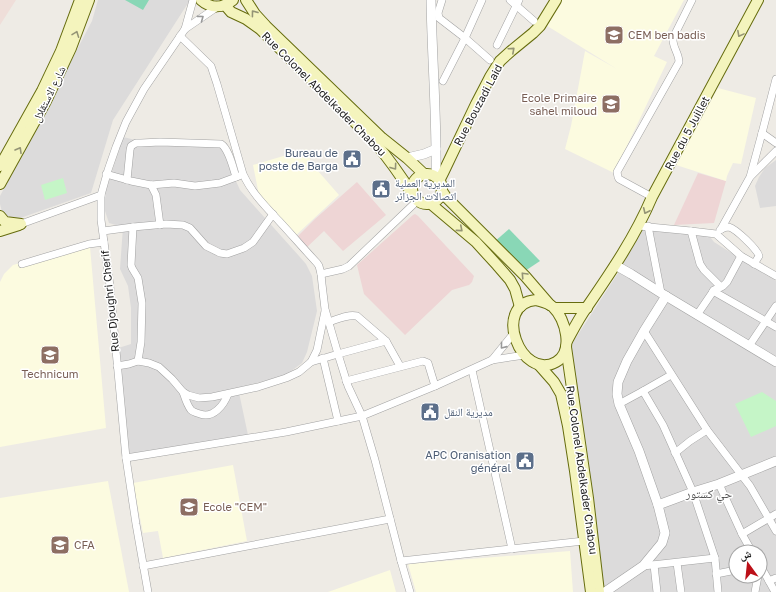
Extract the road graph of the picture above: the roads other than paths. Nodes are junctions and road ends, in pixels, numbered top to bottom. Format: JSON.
{"nodes":[{"id":1,"x":80,"y":0,"type":"edge"},
{"id":2,"x":89,"y":0,"type":"edge"},
{"id":3,"x":193,"y":0,"type":"edge"},
{"id":4,"x":201,"y":0,"type":"edge"},
{"id":5,"x":246,"y":0,"type":"edge"},
{"id":6,"x":430,"y":0,"type":"edge"},
{"id":7,"x":442,"y":0,"type":"edge"},
{"id":8,"x":482,"y":0,"type":"edge"},
{"id":9,"x":510,"y":0,"type":"edge"},
{"id":10,"x":556,"y":0,"type":"edge"},
{"id":11,"x":692,"y":0,"type":"edge"},
{"id":12,"x":758,"y":0,"type":"edge"},
{"id":13,"x":518,"y":3,"type":"edge"},
{"id":14,"x":225,"y":4,"type":"edge"},
{"id":15,"x":534,"y":21,"type":"dead end"},
{"id":16,"x":185,"y":29,"type":"junction"},
{"id":17,"x":180,"y":36,"type":"junction"},
{"id":18,"x":465,"y":38,"type":"junction"},
{"id":19,"x":497,"y":45,"type":"dead end"},
{"id":20,"x":490,"y":60,"type":"dead end"},
{"id":21,"x":776,"y":79,"type":"edge"},
{"id":22,"x":442,"y":81,"type":"dead end"},
{"id":23,"x":762,"y":133,"type":"junction"},
{"id":24,"x":776,"y":143,"type":"edge"},
{"id":25,"x":436,"y":149,"type":"junction"},
{"id":26,"x":776,"y":151,"type":"edge"},
{"id":27,"x":407,"y":158,"type":"junction"},
{"id":28,"x":0,"y":166,"type":"edge"},
{"id":29,"x":106,"y":174,"type":"junction"},
{"id":30,"x":424,"y":174,"type":"junction"},
{"id":31,"x":240,"y":176,"type":"junction"},
{"id":32,"x":750,"y":178,"type":"junction"},
{"id":33,"x":127,"y":180,"type":"junction"},
{"id":34,"x":439,"y":183,"type":"junction"},
{"id":35,"x":0,"y":184,"type":"edge"},
{"id":36,"x":151,"y":185,"type":"junction"},
{"id":37,"x":101,"y":195,"type":"junction"},
{"id":38,"x":652,"y":197,"type":"junction"},
{"id":39,"x":415,"y":198,"type":"junction"},
{"id":40,"x":430,"y":204,"type":"junction"},
{"id":41,"x":273,"y":214,"type":"junction"},
{"id":42,"x":0,"y":216,"type":"edge"},
{"id":43,"x":21,"y":224,"type":"junction"},
{"id":44,"x":160,"y":225,"type":"junction"},
{"id":45,"x":643,"y":226,"type":"junction"},
{"id":46,"x":133,"y":227,"type":"junction"},
{"id":47,"x":0,"y":231,"type":"edge"},
{"id":48,"x":103,"y":231,"type":"junction"},
{"id":49,"x":691,"y":231,"type":"junction"},
{"id":50,"x":719,"y":231,"type":"junction"},
{"id":51,"x":104,"y":242,"type":"junction"},
{"id":52,"x":741,"y":256,"type":"junction"},
{"id":53,"x":22,"y":264,"type":"dead end"},
{"id":54,"x":754,"y":264,"type":"junction"},
{"id":55,"x":615,"y":265,"type":"junction"},
{"id":56,"x":322,"y":274,"type":"junction"},
{"id":57,"x":776,"y":276,"type":"edge"},
{"id":58,"x":721,"y":286,"type":"junction"},
{"id":59,"x":713,"y":291,"type":"junction"},
{"id":60,"x":663,"y":294,"type":"junction"},
{"id":61,"x":776,"y":306,"type":"edge"},
{"id":62,"x":520,"y":307,"type":"junction"},
{"id":63,"x":552,"y":307,"type":"junction"},
{"id":64,"x":586,"y":308,"type":"junction"},
{"id":65,"x":326,"y":309,"type":"junction"},
{"id":66,"x":697,"y":315,"type":"junction"},
{"id":67,"x":766,"y":320,"type":"junction"},
{"id":68,"x":329,"y":322,"type":"junction"},
{"id":69,"x":776,"y":327,"type":"edge"},
{"id":70,"x":644,"y":331,"type":"junction"},
{"id":71,"x":514,"y":333,"type":"junction"},
{"id":72,"x":386,"y":341,"type":"junction"},
{"id":73,"x":566,"y":344,"type":"junction"},
{"id":74,"x":749,"y":346,"type":"junction"},
{"id":75,"x":338,"y":354,"type":"junction"},
{"id":76,"x":525,"y":355,"type":"junction"},
{"id":77,"x":323,"y":358,"type":"junction"},
{"id":78,"x":492,"y":360,"type":"junction"},
{"id":79,"x":138,"y":361,"type":"junction"},
{"id":80,"x":311,"y":362,"type":"junction"},
{"id":81,"x":776,"y":362,"type":"edge"},
{"id":82,"x":539,"y":365,"type":"junction"},
{"id":83,"x":117,"y":366,"type":"junction"},
{"id":84,"x":400,"y":366,"type":"junction"},
{"id":85,"x":472,"y":370,"type":"junction"},
{"id":86,"x":671,"y":375,"type":"junction"},
{"id":87,"x":346,"y":381,"type":"junction"},
{"id":88,"x":435,"y":386,"type":"junction"},
{"id":89,"x":643,"y":391,"type":"junction"},
{"id":90,"x":183,"y":392,"type":"junction"},
{"id":91,"x":228,"y":394,"type":"junction"},
{"id":92,"x":620,"y":404,"type":"junction"},
{"id":93,"x":362,"y":416,"type":"junction"},
{"id":94,"x":338,"y":421,"type":"junction"},
{"id":95,"x":707,"y":430,"type":"junction"},
{"id":96,"x":675,"y":453,"type":"junction"},
{"id":97,"x":126,"y":458,"type":"junction"},
{"id":98,"x":775,"y":464,"type":"edge"},
{"id":99,"x":742,"y":474,"type":"junction"},
{"id":100,"x":719,"y":484,"type":"junction"},
{"id":101,"x":693,"y":492,"type":"junction"},
{"id":102,"x":658,"y":505,"type":"junction"},
{"id":103,"x":776,"y":514,"type":"edge"},
{"id":104,"x":768,"y":518,"type":"junction"},
{"id":105,"x":390,"y":519,"type":"junction"},
{"id":106,"x":776,"y":531,"type":"edge"},
{"id":107,"x":742,"y":534,"type":"junction"},
{"id":108,"x":584,"y":541,"type":"junction"},
{"id":109,"x":748,"y":544,"type":"edge"},
{"id":110,"x":512,"y":549,"type":"junction"},
{"id":111,"x":715,"y":558,"type":"junction"},
{"id":112,"x":401,"y":561,"type":"junction"},
{"id":113,"x":677,"y":563,"type":"junction"},
{"id":114,"x":654,"y":565,"type":"junction"},
{"id":115,"x":144,"y":566,"type":"junction"},
{"id":116,"x":643,"y":566,"type":"junction"},
{"id":117,"x":728,"y":572,"type":"edge"},
{"id":118,"x":716,"y":574,"type":"junction"},
{"id":119,"x":773,"y":580,"type":"edge"},
{"id":120,"x":148,"y":592,"type":"edge"},
{"id":121,"x":410,"y":592,"type":"edge"},
{"id":122,"x":591,"y":592,"type":"edge"},
{"id":123,"x":599,"y":592,"type":"edge"},
{"id":124,"x":605,"y":592,"type":"edge"},
{"id":125,"x":657,"y":592,"type":"edge"},
{"id":126,"x":681,"y":592,"type":"edge"},
{"id":127,"x":718,"y":592,"type":"edge"},
{"id":128,"x":775,"y":592,"type":"edge"}],
"edges":[{"from":1,"to":28,"type":"main road","name":"شارع الاستقلال"},
{"from":35,"to":2,"type":"main road","name":"شارع الاستقلال","one_way":true},
{"from":3,"to":16,"type":"street"},
{"from":4,"to":14,"type":"main road","name":"Rue Colonel Abdelkader Chabou"},
{"from":27,"to":5,"type":"main road","name":"Rue Colonel Abdelkader Chabou","one_way":true},
{"from":6,"to":25,"type":"street"},
{"from":7,"to":18,"type":"street"},
{"from":8,"to":18,"type":"street"},
{"from":9,"to":13,"type":"street"},
{"from":34,"to":10,"type":"main road","name":"Rue Bouzadi Laid","one_way":true},
{"from":11,"to":38,"type":"street"},
{"from":12,"to":38,"type":"main road","name":"Rue du 5 Juillet","one_way":true},
{"from":13,"to":15,"type":"street"},
{"from":13,"to":19,"type":"street"},
{"from":16,"to":14,"type":"street","one_way":true},
{"from":14,"to":39,"type":"main road","name":"Rue Colonel Abdelkader Chabou","one_way":true},
{"from":16,"to":17,"type":"street","name":"Rue Djoughri Cherif"},
{"from":17,"to":29,"type":"street","name":"Rue Djoughri Cherif"},
{"from":17,"to":31,"type":"street"},
{"from":18,"to":20,"type":"street"},
{"from":18,"to":22,"type":"street"},
{"from":21,"to":23,"type":"street"},
{"from":23,"to":24,"type":"street"},
{"from":23,"to":32,"type":"street"},
{"from":25,"to":27,"type":"street"},
{"from":25,"to":34,"type":"street"},
{"from":26,"to":32,"type":"street"},
{"from":27,"to":30,"type":"main road","name":"Rue Colonel Abdelkader Chabou"},
{"from":29,"to":33,"type":"street"},
{"from":29,"to":37,"type":"street","name":"Rue Djoughri Cherif"},
{"from":30,"to":34,"type":"main road"},
{"from":30,"to":39,"type":"main road"},
{"from":31,"to":33,"type":"street"},
{"from":31,"to":36,"type":"street"},
{"from":31,"to":41,"type":"street"},
{"from":32,"to":50,"type":"street"},
{"from":33,"to":36,"type":"street"},
{"from":34,"to":40,"type":"main road"},
{"from":63,"to":34,"type":"main road","one_way":true},
{"from":36,"to":44,"type":"street"},
{"from":37,"to":43,"type":"street"},
{"from":37,"to":48,"type":"street","name":"Rue Djoughri Cherif"},
{"from":38,"to":45,"type":"main road","name":"Rue du 5 Juillet","one_way":true},
{"from":39,"to":40,"type":"main road"},
{"from":39,"to":56,"type":"street"},
{"from":40,"to":62,"type":"main road","one_way":true},
{"from":41,"to":44,"type":"street"},
{"from":41,"to":56,"type":"street"},
{"from":42,"to":43,"type":"main road"},
{"from":43,"to":47,"type":"main road"},
{"from":44,"to":46,"type":"street"},
{"from":45,"to":49,"type":"street"},
{"from":45,"to":55,"type":"main road","name":"Rue du 5 Juillet"},
{"from":45,"to":60,"type":"street"},
{"from":46,"to":48,"type":"street"},
{"from":46,"to":79,"type":"street"},
{"from":48,"to":51,"type":"street","name":"Rue Djoughri Cherif"},
{"from":49,"to":50,"type":"street"},
{"from":49,"to":58,"type":"street"},
{"from":50,"to":52,"type":"street"},
{"from":50,"to":54,"type":"street"},
{"from":51,"to":53,"type":"street"},
{"from":51,"to":83,"type":"street","name":"Rue Djoughri Cherif"},
{"from":52,"to":54,"type":"street"},
{"from":52,"to":58,"type":"street"},
{"from":54,"to":57,"type":"street"},
{"from":55,"to":60,"type":"street"},
{"from":55,"to":64,"type":"main road","name":"Rue du 5 Juillet"},
{"from":56,"to":65,"type":"street"},
{"from":58,"to":59,"type":"street"},
{"from":59,"to":66,"type":"street"},
{"from":59,"to":67,"type":"street"},
{"from":60,"to":66,"type":"street"},
{"from":60,"to":70,"type":"street"},
{"from":61,"to":67,"type":"street"},
{"from":62,"to":63,"type":"main road"},
{"from":62,"to":71,"type":"main road"},
{"from":63,"to":64,"type":"main road"},
{"from":63,"to":73,"type":"main road"},
{"from":64,"to":73,"type":"main road","name":"Rue du 5 Juillet"},
{"from":65,"to":68,"type":"street"},
{"from":65,"to":80,"type":"street"},
{"from":66,"to":74,"type":"street"},
{"from":67,"to":69,"type":"street"},
{"from":67,"to":74,"type":"street"},
{"from":68,"to":72,"type":"street"},
{"from":68,"to":75,"type":"street"},
{"from":70,"to":86,"type":"street"},
{"from":70,"to":92,"type":"street"},
{"from":71,"to":76,"type":"main road"},
{"from":71,"to":78,"type":"street","one_way":true},
{"from":72,"to":75,"type":"street"},
{"from":72,"to":84,"type":"street"},
{"from":73,"to":82,"type":"main road"},
{"from":73,"to":123,"type":"main road","name":"Rue Colonel Abdelkader Chabou"},
{"from":74,"to":81,"type":"street"},
{"from":75,"to":77,"type":"street"},
{"from":75,"to":87,"type":"street"},
{"from":76,"to":78,"type":"street"},
{"from":76,"to":82,"type":"main road"},
{"from":77,"to":80,"type":"street"},
{"from":77,"to":94,"type":"street"},
{"from":78,"to":85,"type":"street"},
{"from":79,"to":83,"type":"street"},
{"from":79,"to":90,"type":"street"},
{"from":80,"to":91,"type":"street"},
{"from":82,"to":108,"type":"main road","name":"Rue Colonel Abdelkader Chabou"},
{"from":83,"to":97,"type":"street","name":"Rue Djoughri Cherif"},
{"from":84,"to":87,"type":"street"},
{"from":84,"to":88,"type":"street"},
{"from":85,"to":88,"type":"street"},
{"from":85,"to":110,"type":"street"},
{"from":86,"to":89,"type":"street"},
{"from":86,"to":95,"type":"street"},
{"from":87,"to":93,"type":"street"},
{"from":88,"to":93,"type":"street"},
{"from":89,"to":92,"type":"street"},
{"from":89,"to":96,"type":"street"},
{"from":90,"to":91,"type":"street"},
{"from":90,"to":91,"type":"street"},
{"from":92,"to":102,"type":"street"},
{"from":93,"to":94,"type":"street"},
{"from":93,"to":105,"type":"street"},
{"from":94,"to":97,"type":"street"},
{"from":95,"to":96,"type":"street"},
{"from":95,"to":99,"type":"street"},
{"from":96,"to":101,"type":"street"},
{"from":97,"to":115,"type":"street","name":"Rue Djoughri Cherif"},
{"from":98,"to":99,"type":"street"},
{"from":99,"to":100,"type":"street"},
{"from":99,"to":104,"type":"street"},
{"from":100,"to":101,"type":"street"},
{"from":100,"to":107,"type":"street"},
{"from":101,"to":102,"type":"street"},
{"from":101,"to":111,"type":"street"},
{"from":102,"to":116,"type":"street"},
{"from":103,"to":104,"type":"street"},
{"from":104,"to":106,"type":"street"},
{"from":104,"to":107,"type":"street"},
{"from":105,"to":112,"type":"street"},
{"from":105,"to":115,"type":"street"},
{"from":107,"to":109,"type":"street"},
{"from":108,"to":110,"type":"street"},
{"from":108,"to":122,"type":"main road","name":"Rue Colonel Abdelkader Chabou"},
{"from":110,"to":112,"type":"street"},
{"from":111,"to":113,"type":"street"},
{"from":111,"to":118,"type":"street"},
{"from":112,"to":121,"type":"street"},
{"from":113,"to":114,"type":"street"},
{"from":113,"to":126,"type":"street"},
{"from":114,"to":116,"type":"street"},
{"from":114,"to":125,"type":"street"},
{"from":115,"to":120,"type":"street","name":"Rue Djoughri Cherif"},
{"from":116,"to":124,"type":"street"},
{"from":117,"to":118,"type":"street"},
{"from":118,"to":127,"type":"street"},
{"from":119,"to":128,"type":"street"}]}
